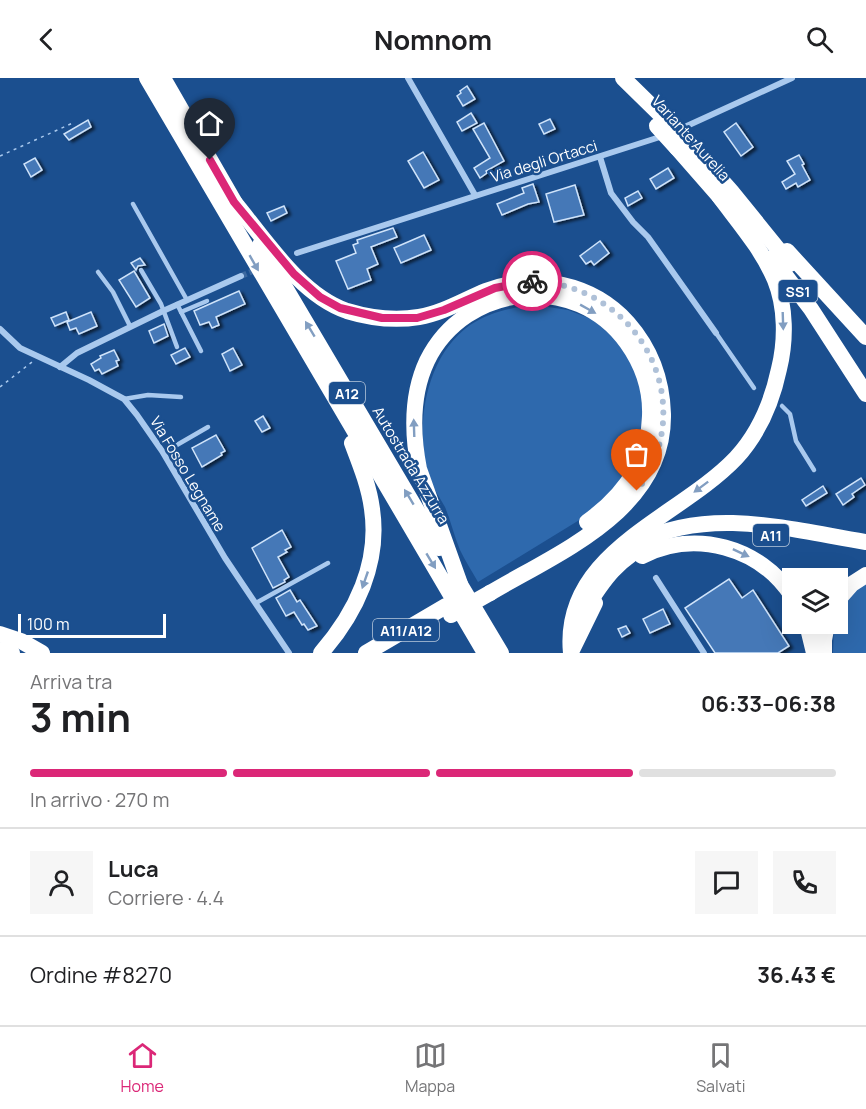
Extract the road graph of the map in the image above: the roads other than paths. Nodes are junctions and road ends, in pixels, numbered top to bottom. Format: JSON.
{"nodes":[{"id":1,"x":147,"y":78,"type":"edge"},
{"id":2,"x":163,"y":78,"type":"edge"},
{"id":3,"x":408,"y":78,"type":"edge"},
{"id":4,"x":610,"y":78,"type":"edge"},
{"id":5,"x":623,"y":78,"type":"edge"},
{"id":6,"x":792,"y":78,"type":"edge"},
{"id":7,"x":684,"y":147,"type":"junction"},
{"id":8,"x":600,"y":157,"type":"junction"},
{"id":9,"x":725,"y":194,"type":"junction"},
{"id":10,"x":476,"y":195,"type":"junction"},
{"id":11,"x":234,"y":202,"type":"junction"},
{"id":12,"x":134,"y":204,"type":"dead end"},
{"id":13,"x":297,"y":253,"type":"dead end"},
{"id":14,"x":141,"y":270,"type":"dead end"},
{"id":15,"x":98,"y":272,"type":"dead end"},
{"id":16,"x":241,"y":276,"type":"tunnel mouth"},
{"id":17,"x":187,"y":300,"type":"junction"},
{"id":18,"x":207,"y":301,"type":"dead end"},
{"id":19,"x":177,"y":304,"type":"junction"},
{"id":20,"x":163,"y":311,"type":"junction"},
{"id":21,"x":182,"y":312,"type":"junction"},
{"id":22,"x":130,"y":326,"type":"junction"},
{"id":23,"x":0,"y":329,"type":"edge"},
{"id":24,"x":716,"y":333,"type":"joint"},
{"id":25,"x":866,"y":337,"type":"edge"},
{"id":26,"x":177,"y":347,"type":"dead end"},
{"id":27,"x":201,"y":351,"type":"dead end"},
{"id":28,"x":60,"y":367,"type":"junction"},
{"id":29,"x":866,"y":373,"type":"edge"},
{"id":30,"x":754,"y":388,"type":"dead end"},
{"id":31,"x":866,"y":394,"type":"edge"},
{"id":32,"x":181,"y":397,"type":"dead end"},
{"id":33,"x":124,"y":399,"type":"junction"},
{"id":34,"x":337,"y":402,"type":"junction"},
{"id":35,"x":782,"y":406,"type":"dead end"},
{"id":36,"x":208,"y":427,"type":"dead end"},
{"id":37,"x":163,"y":453,"type":"junction"},
{"id":38,"x":814,"y":470,"type":"dead end"},
{"id":39,"x":671,"y":532,"type":"junction"},
{"id":40,"x":866,"y":542,"type":"edge"},
{"id":41,"x":866,"y":552,"type":"edge"},
{"id":42,"x":328,"y":563,"type":"dead end"},
{"id":43,"x":866,"y":575,"type":"edge"},
{"id":44,"x":656,"y":578,"type":"dead end"},
{"id":45,"x":460,"y":584,"type":"junction"},
{"id":46,"x":782,"y":585,"type":"edge"},
{"id":47,"x":487,"y":589,"type":"junction"},
{"id":48,"x":848,"y":589,"type":"edge"},
{"id":49,"x":256,"y":603,"type":"junction"},
{"id":50,"x":448,"y":611,"type":"junction"},
{"id":51,"x":0,"y":634,"type":"edge"},
{"id":52,"x":809,"y":634,"type":"edge"},
{"id":53,"x":826,"y":634,"type":"edge"},
{"id":54,"x":0,"y":650,"type":"edge"},
{"id":55,"x":12,"y":653,"type":"edge"},
{"id":56,"x":42,"y":653,"type":"edge"},
{"id":57,"x":289,"y":653,"type":"edge"},
{"id":58,"x":321,"y":653,"type":"edge"},
{"id":59,"x":366,"y":653,"type":"edge"},
{"id":60,"x":387,"y":653,"type":"edge"},
{"id":61,"x":485,"y":653,"type":"edge"},
{"id":62,"x":501,"y":653,"type":"edge"},
{"id":63,"x":571,"y":653,"type":"edge"},
{"id":64,"x":704,"y":653,"type":"edge"},
{"id":65,"x":814,"y":653,"type":"edge"},
{"id":66,"x":824,"y":653,"type":"edge"}],
"edges":[{"from":1,"to":34,"type":"highway","number":"A12","one_way":true},
{"from":2,"to":11,"type":"highway","name":"Autostrada Azzurra","number":"A12"},
{"from":3,"to":10,"type":"street"},
{"from":4,"to":7,"type":"highway","name":"Variante Aurelia","number":"SS1","bridge":true},
{"from":5,"to":7,"type":"highway","name":"Variante Aurelia","number":"SS1","bridge":true},
{"from":6,"to":8,"type":"street","name":"Via degli Ortacci"},
{"from":7,"to":9,"type":"highway","name":"Variante Aurelia","number":"SS1"},
{"from":8,"to":10,"type":"street","name":"Via degli Ortacci"},
{"from":8,"to":24,"type":"street"},
{"from":9,"to":25,"type":"highway"},
{"from":9,"to":29,"type":"highway","number":"SS1"},
{"from":9,"to":31,"type":"highway","number":"SS1"},
{"from":9,"to":39,"type":"highway","one_way":true},
{"from":10,"to":13,"type":"street","name":"Via degli Ortacci"},
{"from":45,"to":11,"type":"highway","name":"Autostrada Azzurra","number":"A12","one_way":true},
{"from":11,"to":47,"type":"highway"},
{"from":12,"to":17,"type":"lane"},
{"from":14,"to":20,"type":"lane"},
{"from":15,"to":22,"type":"lane"},
{"from":16,"to":17,"type":"street"},
{"from":17,"to":19,"type":"street"},
{"from":18,"to":21,"type":"lane"},
{"from":19,"to":20,"type":"street"},
{"from":19,"to":21,"type":"lane"},
{"from":20,"to":22,"type":"street"},
{"from":20,"to":26,"type":"lane"},
{"from":21,"to":27,"type":"lane"},
{"from":22,"to":28,"type":"street"},
{"from":23,"to":28,"type":"street","name":"Via Fosso Legname"},
{"from":24,"to":30,"type":"lane"},
{"from":28,"to":33,"type":"street","name":"Via Fosso Legname"},
{"from":32,"to":33,"type":"lane"},
{"from":33,"to":37,"type":"street","name":"Via Fosso Legname"},
{"from":34,"to":58,"type":"highway","one_way":true},
{"from":34,"to":61,"type":"highway","number":"A12","one_way":true},
{"from":35,"to":38,"type":"lane"},
{"from":36,"to":37,"type":"lane"},
{"from":37,"to":49,"type":"street","name":"Via Fosso Legname"},
{"from":39,"to":40,"type":"highway"},
{"from":39,"to":41,"type":"highway","number":"A11"},
{"from":39,"to":46,"type":"highway","one_way":true},
{"from":39,"to":63,"type":"highway","number":"A11"},
{"from":39,"to":63,"type":"highway"},
{"from":39,"to":63,"type":"highway"},
{"from":42,"to":49,"type":"lane"},
{"from":43,"to":48,"type":"highway"},
{"from":44,"to":64,"type":"street"},
{"from":45,"to":47,"type":"highway","one_way":true},
{"from":45,"to":62,"type":"highway","name":"Autostrada Azzurra","number":"A12"},
{"from":47,"to":50,"type":"highway","bridge":true},
{"from":49,"to":57,"type":"street","name":"Via Fosso Legname"},
{"from":50,"to":59,"type":"highway","number":"A11/A12"},
{"from":50,"to":60,"type":"highway"},
{"from":51,"to":56,"type":"highway"},
{"from":52,"to":65,"type":"highway"},
{"from":53,"to":66,"type":"highway"},
{"from":54,"to":55,"type":"highway"}]}
